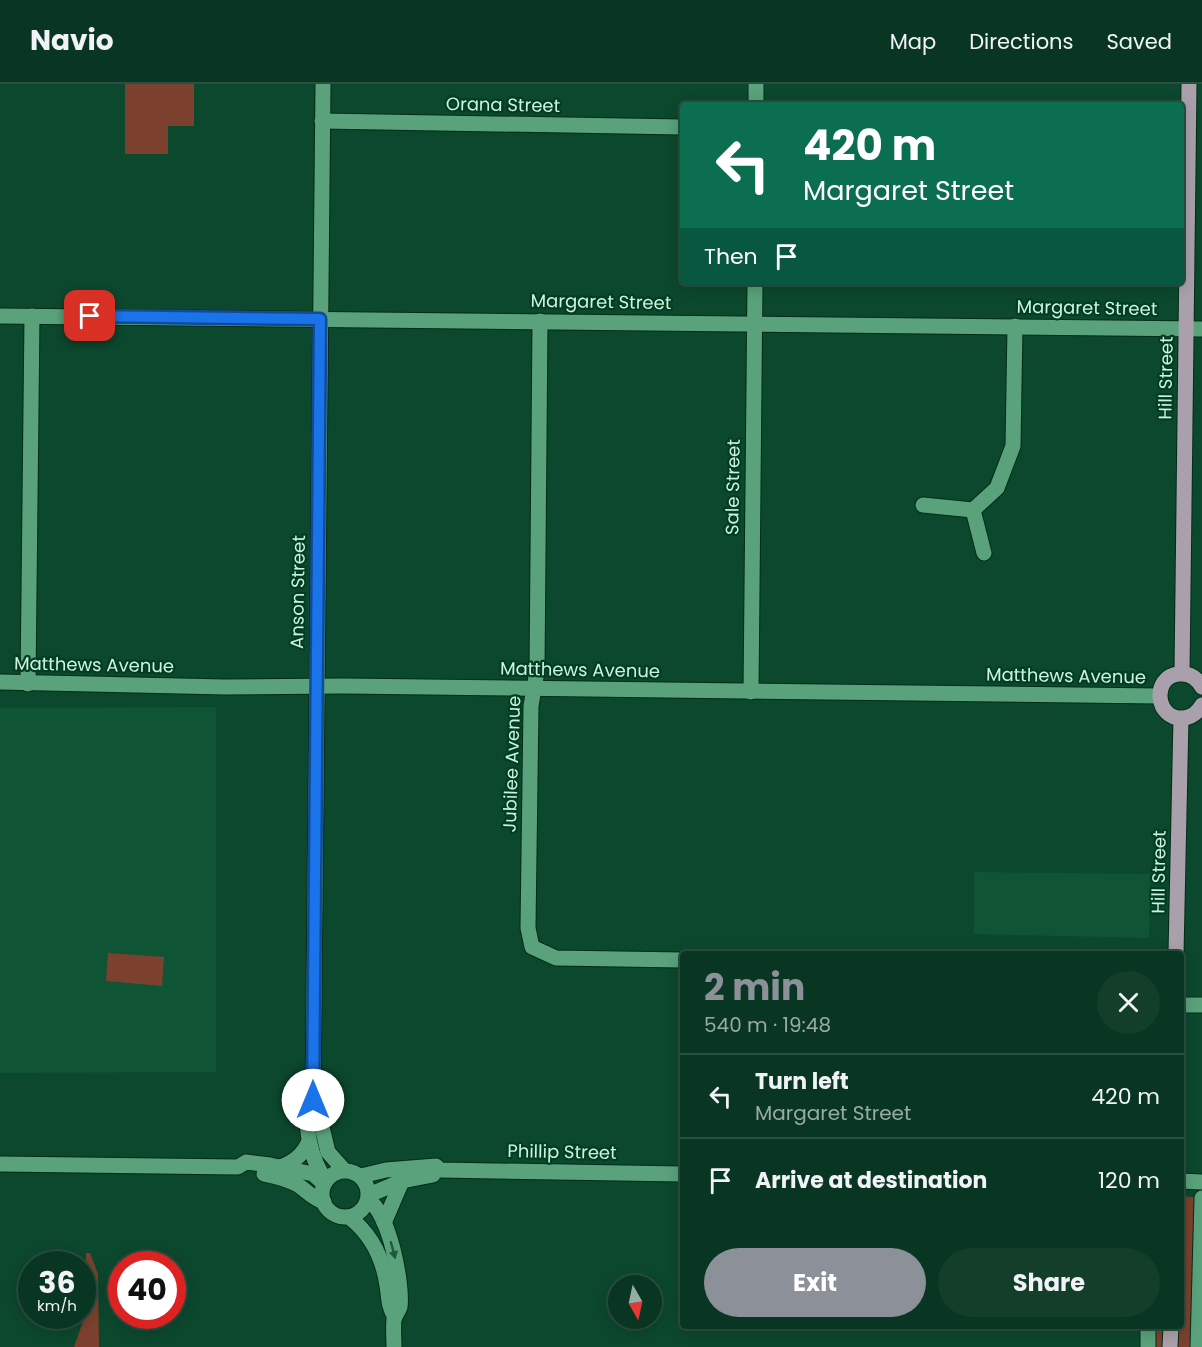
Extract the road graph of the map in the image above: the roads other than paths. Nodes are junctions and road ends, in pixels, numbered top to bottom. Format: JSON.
{"nodes":[{"id":1,"x":323,"y":84,"type":"edge"},
{"id":2,"x":756,"y":84,"type":"edge"},
{"id":3,"x":1189,"y":84,"type":"edge"},
{"id":4,"x":756,"y":102,"type":"edge"},
{"id":5,"x":322,"y":121,"type":"junction"},
{"id":6,"x":680,"y":127,"type":"edge"},
{"id":7,"x":754,"y":285,"type":"edge"},
{"id":8,"x":0,"y":316,"type":"edge"},
{"id":9,"x":32,"y":316,"type":"junction"},
{"id":10,"x":320,"y":319,"type":"junction"},
{"id":11,"x":540,"y":321,"type":"junction"},
{"id":12,"x":754,"y":324,"type":"junction"},
{"id":13,"x":1015,"y":326,"type":"junction"},
{"id":14,"x":1186,"y":328,"type":"junction"},
{"id":15,"x":1202,"y":328,"type":"edge"},
{"id":16,"x":923,"y":505,"type":"dead end"},
{"id":17,"x":973,"y":510,"type":"junction"},
{"id":18,"x":984,"y":553,"type":"dead end"},
{"id":19,"x":1182,"y":673,"type":"junction"},
{"id":20,"x":0,"y":682,"type":"edge"},
{"id":21,"x":28,"y":684,"type":"junction"},
{"id":22,"x":317,"y":686,"type":"junction"},
{"id":23,"x":1202,"y":687,"type":"edge"},
{"id":24,"x":534,"y":690,"type":"junction"},
{"id":25,"x":751,"y":692,"type":"junction"},
{"id":26,"x":1159,"y":696,"type":"junction"},
{"id":27,"x":1202,"y":705,"type":"edge"},
{"id":28,"x":1181,"y":718,"type":"junction"},
{"id":29,"x":1176,"y":951,"type":"edge"},
{"id":30,"x":680,"y":960,"type":"edge"},
{"id":31,"x":1184,"y":1005,"type":"edge"},
{"id":32,"x":1202,"y":1005,"type":"edge"},
{"id":33,"x":313,"y":1100,"type":"junction"},
{"id":34,"x":309,"y":1141,"type":"junction"},
{"id":35,"x":0,"y":1164,"type":"edge"},
{"id":36,"x":238,"y":1167,"type":"junction"},
{"id":37,"x":280,"y":1167,"type":"junction"},
{"id":38,"x":344,"y":1170,"type":"junction"},
{"id":39,"x":440,"y":1170,"type":"junction"},
{"id":40,"x":680,"y":1174,"type":"edge"},
{"id":41,"x":361,"y":1176,"type":"junction"},
{"id":42,"x":402,"y":1181,"type":"junction"},
{"id":43,"x":1184,"y":1181,"type":"edge"},
{"id":44,"x":325,"y":1182,"type":"junction"},
{"id":45,"x":1202,"y":1182,"type":"edge"},
{"id":46,"x":368,"y":1197,"type":"junction"},
{"id":47,"x":1202,"y":1198,"type":"edge"},
{"id":48,"x":324,"y":1202,"type":"junction"},
{"id":49,"x":349,"y":1217,"type":"junction"},
{"id":50,"x":384,"y":1223,"type":"junction"},
{"id":51,"x":394,"y":1317,"type":"junction"},
{"id":52,"x":1149,"y":1329,"type":"edge"},
{"id":53,"x":1171,"y":1329,"type":"edge"},
{"id":54,"x":394,"y":1347,"type":"edge"},
{"id":55,"x":1148,"y":1347,"type":"edge"},
{"id":56,"x":1170,"y":1347,"type":"edge"},
{"id":57,"x":1198,"y":1347,"type":"edge"}],
"edges":[{"from":1,"to":5,"type":"street","name":"Anson Street"},
{"from":2,"to":4,"type":"street"},
{"from":3,"to":14,"type":"main road","name":"Hill Street"},
{"from":5,"to":6,"type":"street","name":"Orana Street"},
{"from":5,"to":10,"type":"street","name":"Anson Street"},
{"from":7,"to":12,"type":"street","name":"Sale Street"},
{"from":8,"to":9,"type":"street","name":"Margaret Street"},
{"from":9,"to":10,"type":"street","name":"Margaret Street"},
{"from":9,"to":21,"type":"street"},
{"from":10,"to":11,"type":"street","name":"Margaret Street"},
{"from":10,"to":22,"type":"street","name":"Anson Street"},
{"from":11,"to":12,"type":"street","name":"Margaret Street"},
{"from":11,"to":24,"type":"street","name":"Jubilee Avenue"},
{"from":12,"to":13,"type":"street","name":"Margaret Street"},
{"from":12,"to":25,"type":"street","name":"Sale Street"},
{"from":13,"to":14,"type":"street","name":"Margaret Street"},
{"from":13,"to":17,"type":"street"},
{"from":14,"to":15,"type":"street","name":"Margaret Street"},
{"from":14,"to":19,"type":"main road","name":"Hill Street"},
{"from":16,"to":17,"type":"street"},
{"from":17,"to":18,"type":"street"},
{"from":19,"to":23,"type":"main road"},
{"from":19,"to":26,"type":"main road"},
{"from":20,"to":21,"type":"street","name":"Matthews Avenue"},
{"from":21,"to":22,"type":"street","name":"Matthews Avenue"},
{"from":22,"to":24,"type":"street","name":"Matthews Avenue"},
{"from":22,"to":33,"type":"street","name":"Anson Street"},
{"from":24,"to":25,"type":"street","name":"Matthews Avenue"},
{"from":24,"to":30,"type":"street","name":"Jubilee Avenue"},
{"from":25,"to":26,"type":"street","name":"Matthews Avenue"},
{"from":26,"to":28,"type":"main road"},
{"from":27,"to":28,"type":"main road"},
{"from":28,"to":29,"type":"main road","name":"Hill Street"},
{"from":31,"to":32,"type":"street"},
{"from":33,"to":34,"type":"street","name":"Anson Street"},
{"from":33,"to":38,"type":"street","name":"Anson Street"},
{"from":34,"to":37,"type":"street"},
{"from":34,"to":44,"type":"street","name":"Anson Street"},
{"from":35,"to":36,"type":"street"},
{"from":36,"to":37,"type":"street"},
{"from":36,"to":48,"type":"street"},
{"from":37,"to":44,"type":"street"},
{"from":38,"to":41,"type":"street"},
{"from":38,"to":44,"type":"street"},
{"from":39,"to":40,"type":"street","name":"Phillip Street"},
{"from":39,"to":41,"type":"street","name":"Phillip Street"},
{"from":39,"to":42,"type":"street","name":"Phillip Street"},
{"from":41,"to":46,"type":"street"},
{"from":42,"to":46,"type":"street","name":"Phillip Street"},
{"from":42,"to":50,"type":"street"},
{"from":43,"to":45,"type":"street"},
{"from":44,"to":48,"type":"street"},
{"from":46,"to":49,"type":"street"},
{"from":46,"to":50,"type":"street"},
{"from":47,"to":57,"type":"street"},
{"from":48,"to":49,"type":"street"},
{"from":49,"to":51,"type":"street"},
{"from":50,"to":51,"type":"street","one_way":true},
{"from":51,"to":54,"type":"street"},
{"from":52,"to":55,"type":"street"},
{"from":53,"to":56,"type":"main road"}]}
